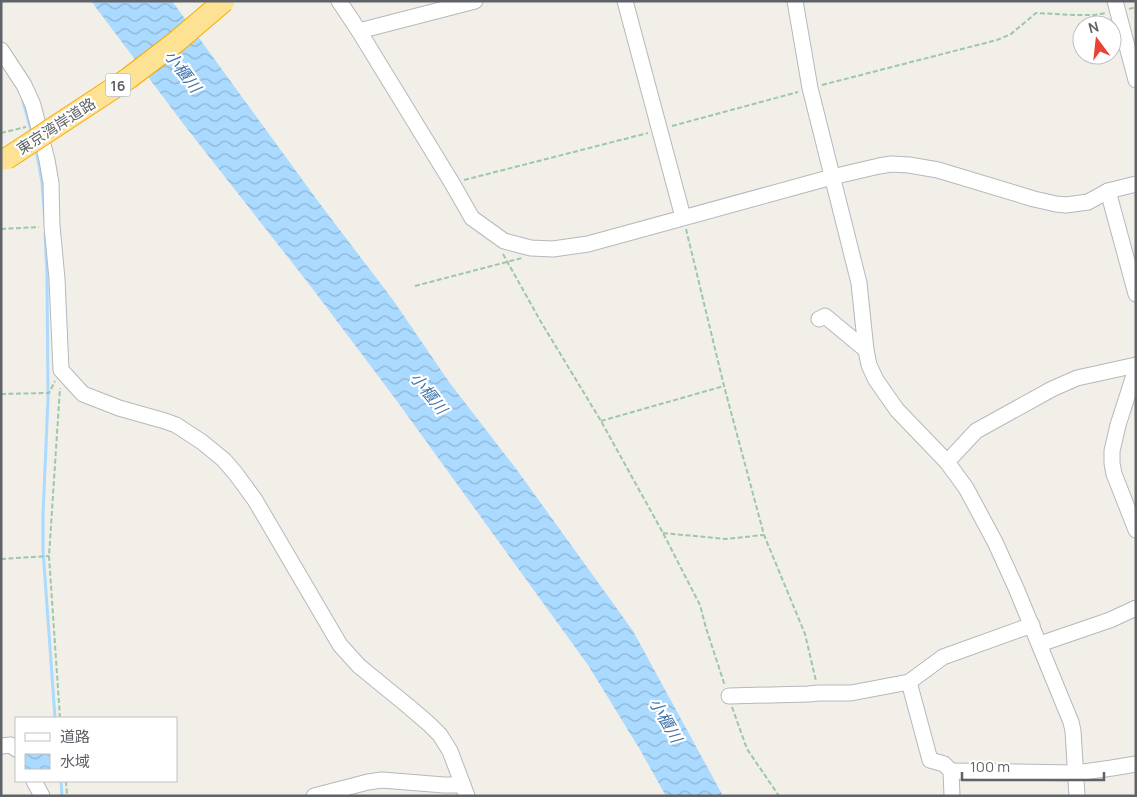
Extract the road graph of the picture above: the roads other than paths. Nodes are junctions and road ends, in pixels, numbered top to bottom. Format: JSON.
{"nodes":[{"id":1,"x":203,"y":1,"type":"edge"},
{"id":2,"x":224,"y":1,"type":"edge"},
{"id":3,"x":339,"y":1,"type":"edge"},
{"id":4,"x":475,"y":1,"type":"edge"},
{"id":5,"x":625,"y":1,"type":"edge"},
{"id":6,"x":795,"y":1,"type":"edge"},
{"id":7,"x":1118,"y":5,"type":"edge"},
{"id":8,"x":360,"y":32,"type":"junction"},
{"id":9,"x":1,"y":50,"type":"edge"},
{"id":10,"x":1136,"y":80,"type":"edge"},
{"id":11,"x":3,"y":152,"type":"edge"},
{"id":12,"x":832,"y":177,"type":"junction"},
{"id":13,"x":1136,"y":184,"type":"edge"},
{"id":14,"x":1108,"y":191,"type":"junction"},
{"id":15,"x":684,"y":217,"type":"junction"},
{"id":16,"x":1136,"y":294,"type":"edge"},
{"id":17,"x":819,"y":319,"type":"dead end"},
{"id":18,"x":866,"y":350,"type":"junction"},
{"id":19,"x":1136,"y":365,"type":"edge"},
{"id":20,"x":1136,"y":369,"type":"edge"},
{"id":21,"x":947,"y":462,"type":"junction"},
{"id":22,"x":1136,"y":530,"type":"edge"},
{"id":23,"x":1136,"y":608,"type":"edge"},
{"id":24,"x":1032,"y":625,"type":"junction"},
{"id":25,"x":1040,"y":644,"type":"junction"},
{"id":26,"x":909,"y":682,"type":"junction"},
{"id":27,"x":729,"y":696,"type":"road end"},
{"id":28,"x":1,"y":746,"type":"edge"},
{"id":29,"x":15,"y":748,"type":"edge"},
{"id":30,"x":1136,"y":764,"type":"edge"},
{"id":31,"x":951,"y":771,"type":"junction"},
{"id":32,"x":1076,"y":773,"type":"junction"},
{"id":33,"x":35,"y":782,"type":"edge"},
{"id":34,"x":465,"y":790,"type":"edge"},
{"id":35,"x":42,"y":796,"type":"edge"},
{"id":36,"x":314,"y":796,"type":"edge"},
{"id":37,"x":952,"y":796,"type":"edge"},
{"id":38,"x":1077,"y":796,"type":"edge"}],
"edges":[{"from":1,"to":11,"type":"highway","name":"東京湾岸道路","number":"16"},
{"from":2,"to":11,"type":"highway","name":"東京湾岸道路","number":"16","bridge":true},
{"from":3,"to":8,"type":"street"},
{"from":4,"to":8,"type":"street"},
{"from":5,"to":15,"type":"street"},
{"from":6,"to":12,"type":"street"},
{"from":7,"to":10,"type":"street"},
{"from":8,"to":15,"type":"street"},
{"from":9,"to":34,"type":"street"},
{"from":12,"to":14,"type":"street"},
{"from":12,"to":15,"type":"street"},
{"from":12,"to":18,"type":"street"},
{"from":13,"to":14,"type":"street"},
{"from":14,"to":16,"type":"street"},
{"from":17,"to":18,"type":"street"},
{"from":18,"to":21,"type":"street"},
{"from":19,"to":21,"type":"street"},
{"from":20,"to":22,"type":"street"},
{"from":21,"to":24,"type":"street"},
{"from":23,"to":25,"type":"street"},
{"from":24,"to":25,"type":"street"},
{"from":24,"to":26,"type":"street"},
{"from":25,"to":32,"type":"street"},
{"from":26,"to":27,"type":"street"},
{"from":26,"to":31,"type":"street"},
{"from":28,"to":29,"type":"street"},
{"from":30,"to":32,"type":"street"},
{"from":31,"to":32,"type":"street"},
{"from":31,"to":37,"type":"street"},
{"from":32,"to":38,"type":"street"},
{"from":33,"to":35,"type":"street"},
{"from":34,"to":36,"type":"street"}]}
